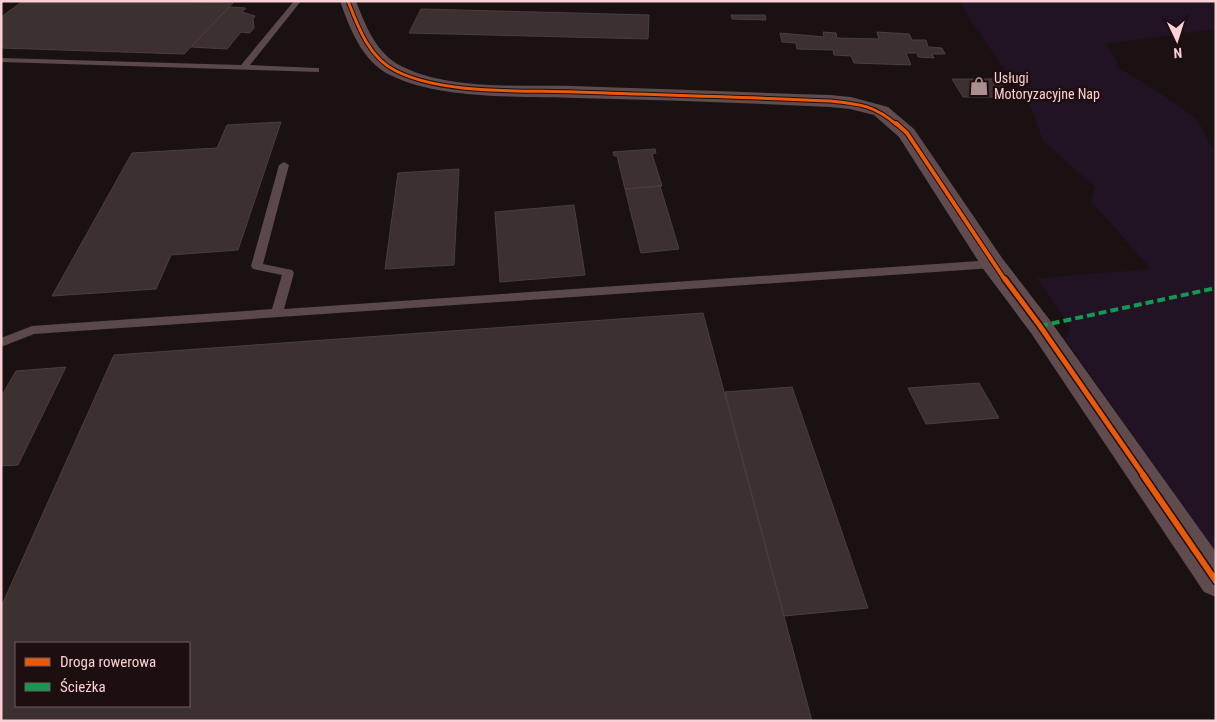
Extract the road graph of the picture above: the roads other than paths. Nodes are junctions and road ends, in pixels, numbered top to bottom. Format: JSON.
{"nodes":[{"id":1,"x":298,"y":1,"type":"edge"},
{"id":2,"x":348,"y":1,"type":"edge"},
{"id":3,"x":1,"y":60,"type":"edge"},
{"id":4,"x":244,"y":67,"type":"junction"},
{"id":5,"x":316,"y":70,"type":"dead end"},
{"id":6,"x":284,"y":164,"type":"dead end"},
{"id":7,"x":993,"y":264,"type":"junction"},
{"id":8,"x":277,"y":313,"type":"junction"},
{"id":9,"x":1,"y":343,"type":"edge"},
{"id":10,"x":1216,"y":581,"type":"edge"}],
"edges":[{"from":1,"to":4,"type":"lane"},
{"from":2,"to":7,"type":"street"},
{"from":3,"to":4,"type":"lane"},
{"from":4,"to":5,"type":"lane"},
{"from":6,"to":8,"type":"lane"},
{"from":7,"to":8,"type":"lane"},
{"from":7,"to":10,"type":"street"},
{"from":8,"to":9,"type":"lane"}]}
